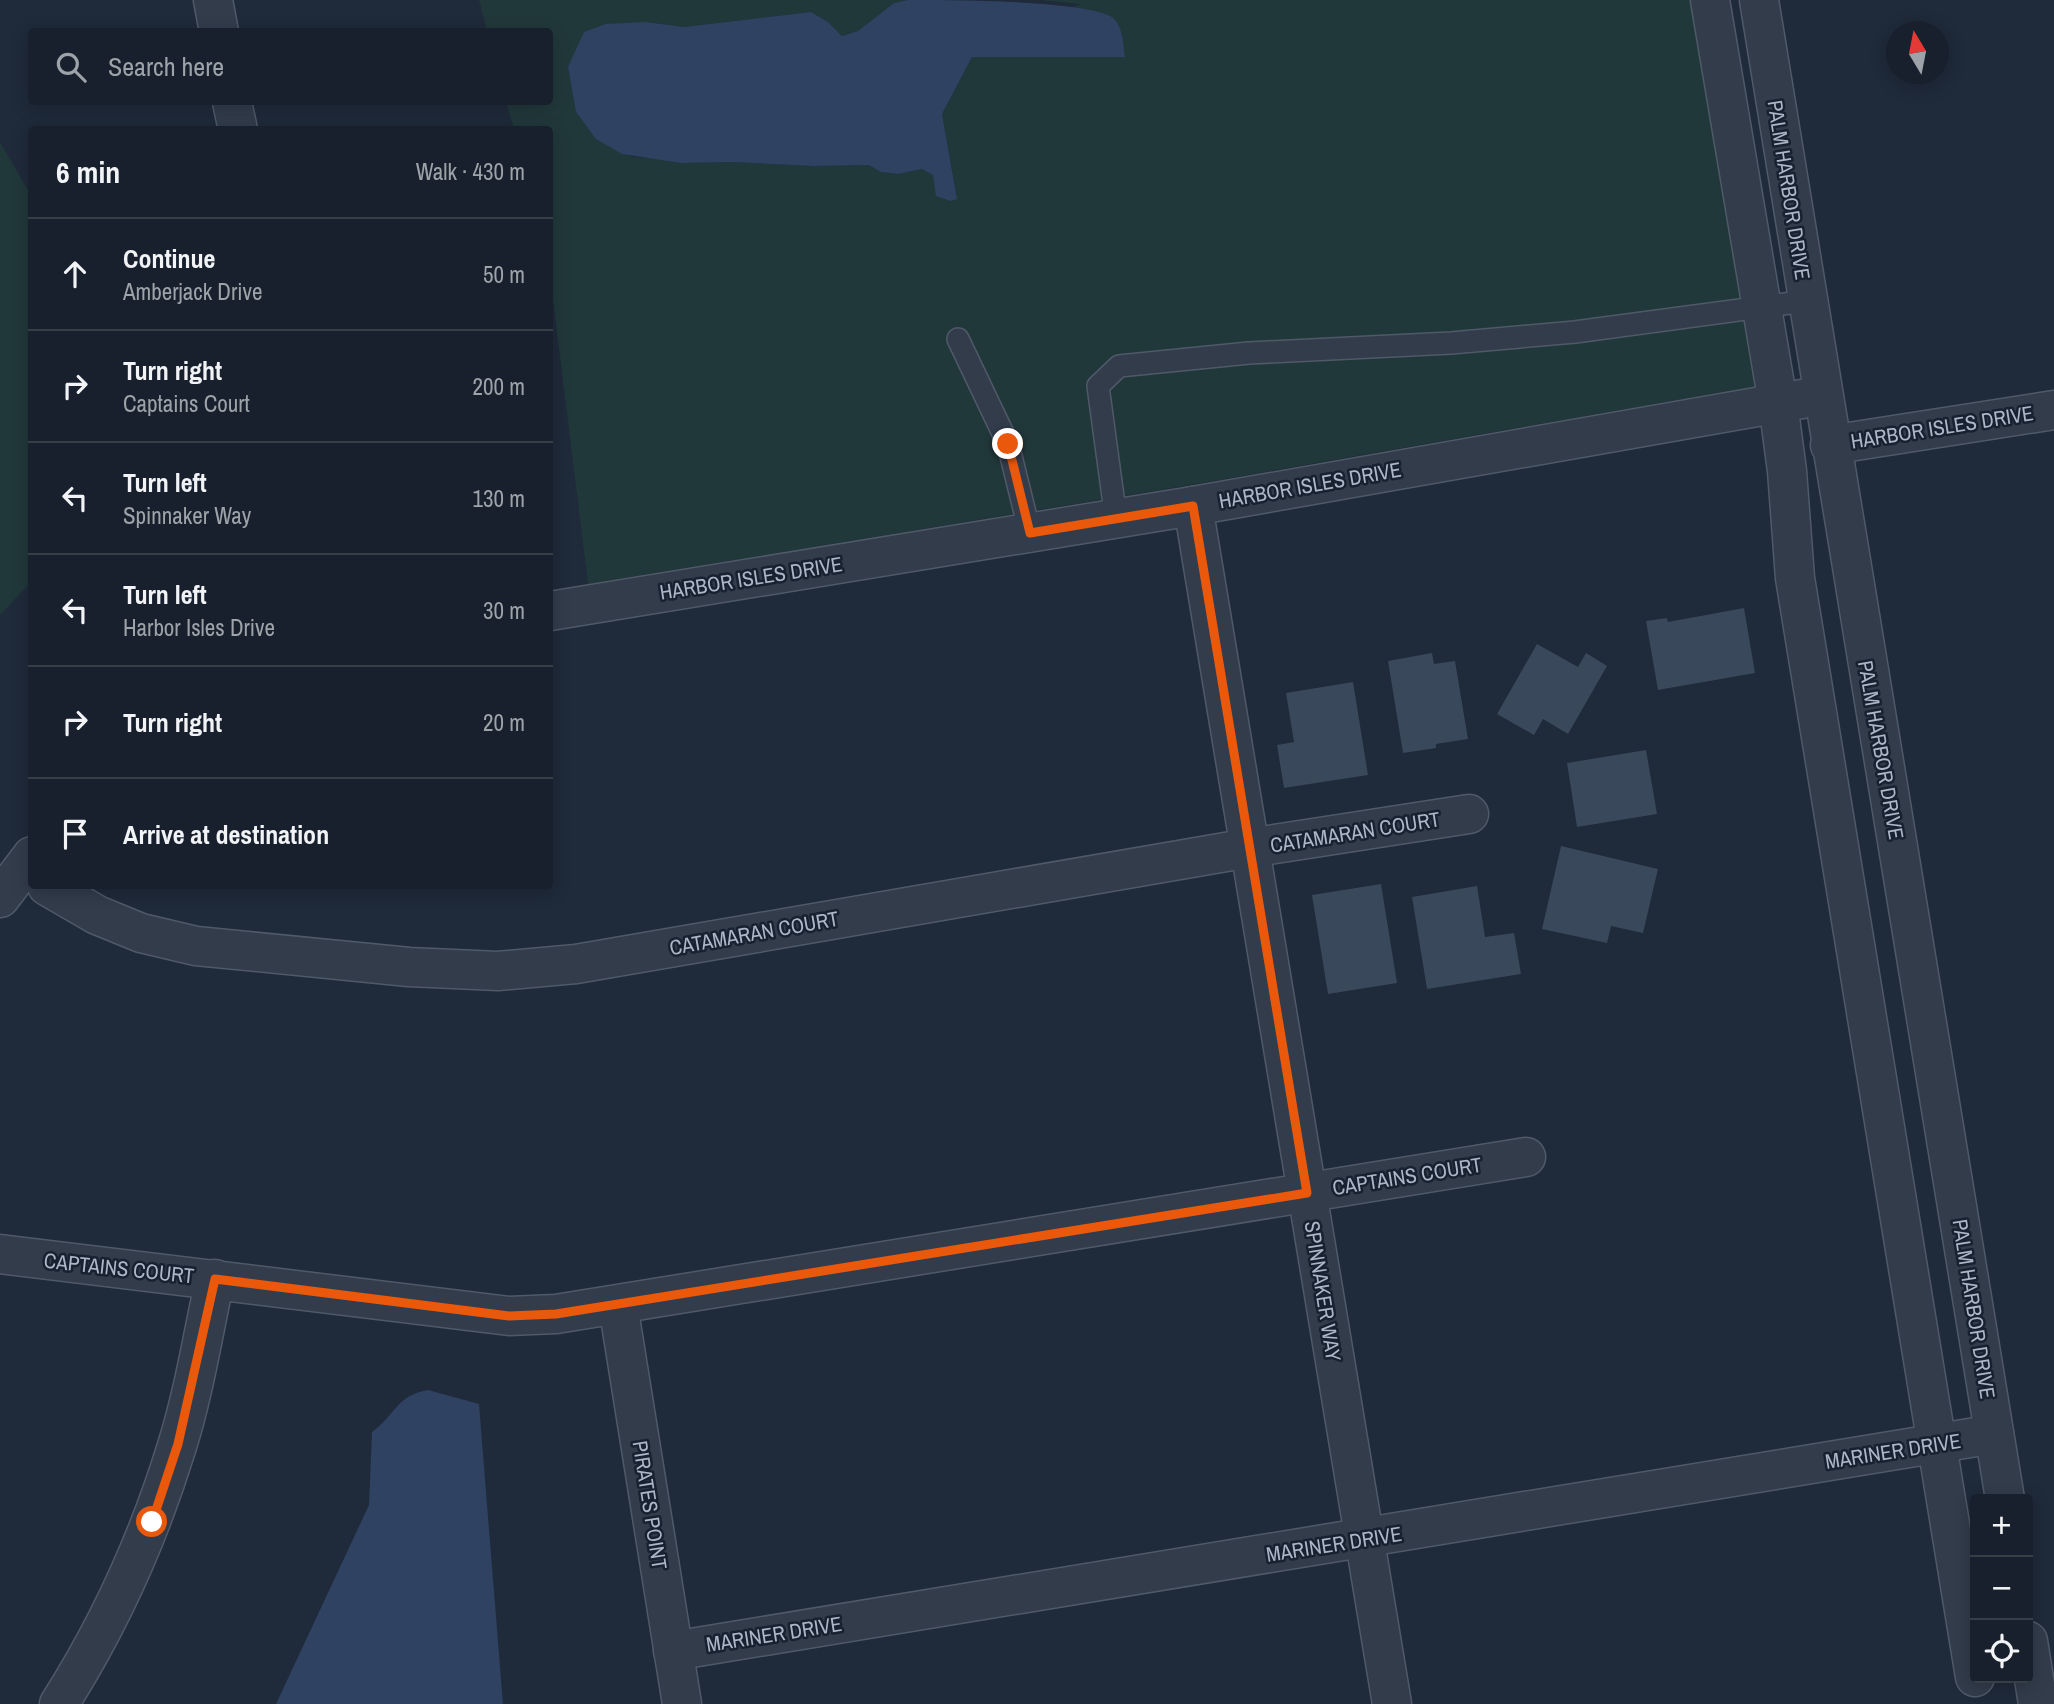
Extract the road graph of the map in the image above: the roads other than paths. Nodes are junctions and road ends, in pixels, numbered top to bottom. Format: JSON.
{"nodes":[{"id":1,"x":213,"y":0,"type":"edge"},
{"id":2,"x":1710,"y":0,"type":"edge"},
{"id":3,"x":1759,"y":0,"type":"edge"},
{"id":4,"x":218,"y":28,"type":"edge"},
{"id":5,"x":233,"y":105,"type":"edge"},
{"id":6,"x":236,"y":126,"type":"edge"},
{"id":7,"x":1807,"y":301,"type":"junction"},
{"id":8,"x":1763,"y":308,"type":"junction"},
{"id":9,"x":958,"y":339,"type":"dead end"},
{"id":10,"x":1821,"y":396,"type":"junction"},
{"id":11,"x":1778,"y":403,"type":"junction"},
{"id":12,"x":2054,"y":410,"type":"edge"},
{"id":13,"x":1830,"y":445,"type":"junction"},
{"id":14,"x":1193,"y":506,"type":"junction"},
{"id":15,"x":1116,"y":519,"type":"junction"},
{"id":16,"x":1030,"y":533,"type":"junction"},
{"id":17,"x":553,"y":611,"type":"edge"},
{"id":18,"x":1469,"y":814,"type":"dead end"},
{"id":19,"x":1249,"y":848,"type":"junction"},
{"id":20,"x":48,"y":889,"type":"edge"},
{"id":21,"x":1526,"y":1157,"type":"dead end"},
{"id":22,"x":1307,"y":1193,"type":"junction"},
{"id":23,"x":0,"y":1254,"type":"edge"},
{"id":24,"x":215,"y":1279,"type":"junction"},
{"id":25,"x":618,"y":1305,"type":"junction"},
{"id":26,"x":1994,"y":1434,"type":"junction"},
{"id":27,"x":1937,"y":1444,"type":"junction"},
{"id":28,"x":2004,"y":1494,"type":"edge"},
{"id":29,"x":1364,"y":1539,"type":"junction"},
{"id":30,"x":1970,"y":1647,"type":"edge"},
{"id":31,"x":673,"y":1651,"type":"junction"},
{"id":32,"x":2033,"y":1672,"type":"edge"},
{"id":33,"x":1976,"y":1683,"type":"edge"},
{"id":34,"x":58,"y":1704,"type":"edge"},
{"id":35,"x":682,"y":1704,"type":"edge"},
{"id":36,"x":1392,"y":1704,"type":"edge"},
{"id":37,"x":1980,"y":1704,"type":"edge"},
{"id":38,"x":2038,"y":1704,"type":"edge"}],
"edges":[{"from":1,"to":4,"type":"street"},
{"from":2,"to":8,"type":"street"},
{"from":3,"to":7,"type":"street","name":"PALM HARBOR DRIVE"},
{"from":5,"to":6,"type":"street"},
{"from":7,"to":8,"type":"lane"},
{"from":7,"to":10,"type":"street","name":"PALM HARBOR DRIVE"},
{"from":8,"to":11,"type":"street"},
{"from":8,"to":15,"type":"lane"},
{"from":9,"to":16,"type":"lane"},
{"from":10,"to":11,"type":"street","name":"HARBOR ISLES DRIVE"},
{"from":10,"to":13,"type":"street","name":"PALM HARBOR DRIVE"},
{"from":11,"to":14,"type":"street","name":"HARBOR ISLES DRIVE"},
{"from":11,"to":27,"type":"street"},
{"from":12,"to":13,"type":"street","name":"HARBOR ISLES DRIVE"},
{"from":13,"to":26,"type":"street","name":"PALM HARBOR DRIVE"},
{"from":14,"to":15,"type":"street","name":"HARBOR ISLES DRIVE"},
{"from":14,"to":19,"type":"street","name":"SPINNAKER WAY"},
{"from":15,"to":16,"type":"street","name":"HARBOR ISLES DRIVE"},
{"from":16,"to":17,"type":"street","name":"HARBOR ISLES DRIVE"},
{"from":18,"to":19,"type":"street","name":"CATAMARAN COURT"},
{"from":19,"to":20,"type":"street","name":"CATAMARAN COURT"},
{"from":19,"to":22,"type":"street","name":"SPINNAKER WAY"},
{"from":21,"to":22,"type":"street","name":"CAPTAINS COURT"},
{"from":22,"to":25,"type":"street","name":"CAPTAINS COURT"},
{"from":22,"to":29,"type":"street","name":"SPINNAKER WAY"},
{"from":23,"to":24,"type":"street","name":"CAPTAINS COURT"},
{"from":24,"to":25,"type":"street","name":"CAPTAINS COURT"},
{"from":24,"to":34,"type":"street"},
{"from":25,"to":31,"type":"street","name":"PIRATES POINT"},
{"from":26,"to":27,"type":"street","name":"MARINER DRIVE"},
{"from":26,"to":28,"type":"street","name":"PALM HARBOR DRIVE"},
{"from":27,"to":29,"type":"street","name":"MARINER DRIVE"},
{"from":27,"to":30,"type":"street"},
{"from":29,"to":31,"type":"street","name":"MARINER DRIVE"},
{"from":29,"to":36,"type":"street","name":"SPINNAKER WAY"},
{"from":31,"to":35,"type":"street","name":"PIRATES POINT"},
{"from":32,"to":38,"type":"street"},
{"from":33,"to":37,"type":"street"}]}
